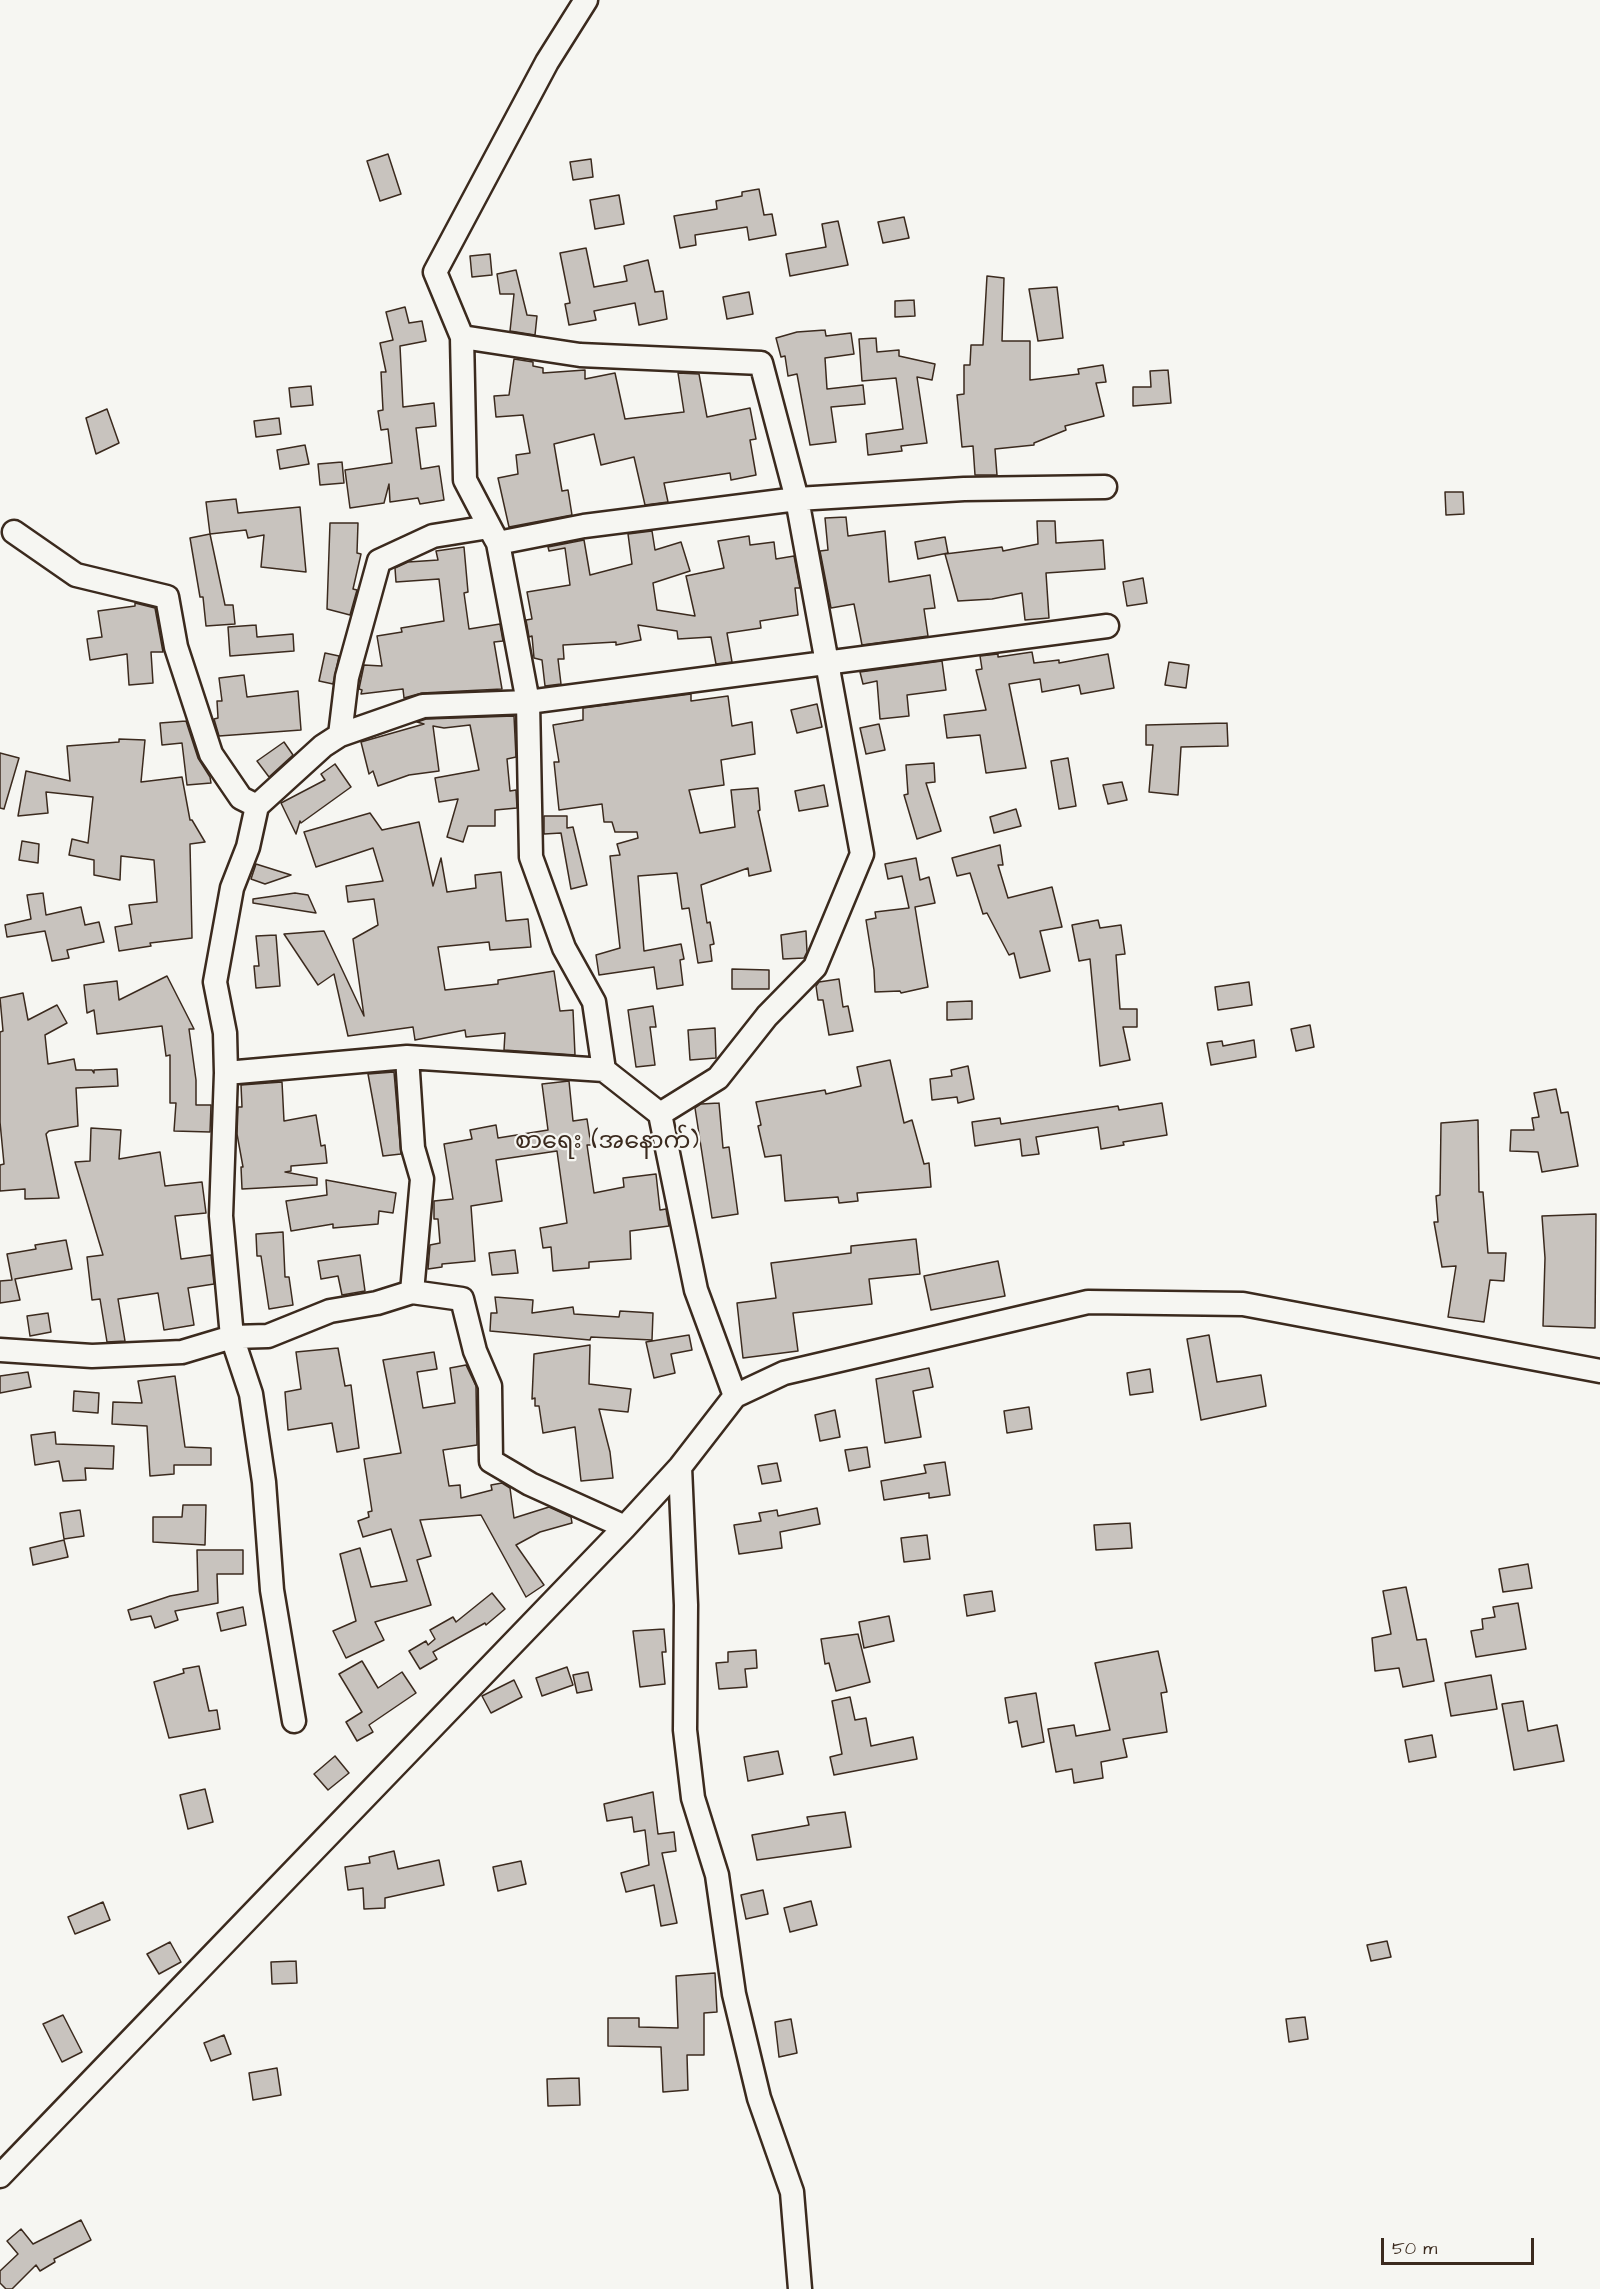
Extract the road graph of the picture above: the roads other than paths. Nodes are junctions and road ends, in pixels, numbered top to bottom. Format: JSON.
{"nodes":[{"id":1,"x":586,"y":0,"type":"edge"},
{"id":2,"x":462,"y":337,"type":"junction"},
{"id":3,"x":1106,"y":487,"type":"dead end"},
{"id":4,"x":797,"y":499,"type":"junction"},
{"id":5,"x":14,"y":532,"type":"dead end"},
{"id":6,"x":498,"y":543,"type":"junction"},
{"id":7,"x":1107,"y":626,"type":"dead end"},
{"id":8,"x":829,"y":662,"type":"junction"},
{"id":9,"x":528,"y":702,"type":"junction"},
{"id":10,"x":340,"y":735,"type":"junction"},
{"id":11,"x":257,"y":806,"type":"junction"},
{"id":12,"x":407,"y":1057,"type":"junction"},
{"id":13,"x":604,"y":1070,"type":"junction"},
{"id":14,"x":226,"y":1073,"type":"junction"},
{"id":15,"x":660,"y":1114,"type":"junction"},
{"id":16,"x":412,"y":1292,"type":"junction"},
{"id":17,"x":232,"y":1337,"type":"junction"},
{"id":18,"x":0,"y":1350,"type":"edge"},
{"id":19,"x":1600,"y":1371,"type":"edge"},
{"id":20,"x":735,"y":1396,"type":"junction"},
{"id":21,"x":680,"y":1467,"type":"junction"},
{"id":22,"x":625,"y":1527,"type":"junction"},
{"id":23,"x":294,"y":1721,"type":"dead end"},
{"id":24,"x":0,"y":2176,"type":"edge"},
{"id":25,"x":800,"y":2289,"type":"edge"}],
"edges":[{"from":1,"to":2,"type":"street"},
{"from":2,"to":4,"type":"street"},
{"from":2,"to":6,"type":"street"},
{"from":3,"to":4,"type":"street"},
{"from":4,"to":6,"type":"street"},
{"from":4,"to":8,"type":"street"},
{"from":5,"to":11,"type":"street"},
{"from":6,"to":9,"type":"street"},
{"from":6,"to":10,"type":"street"},
{"from":7,"to":8,"type":"street"},
{"from":8,"to":9,"type":"street"},
{"from":8,"to":15,"type":"street"},
{"from":9,"to":10,"type":"street"},
{"from":9,"to":13,"type":"street"},
{"from":10,"to":11,"type":"street"},
{"from":11,"to":14,"type":"street"},
{"from":12,"to":13,"type":"street"},
{"from":12,"to":14,"type":"street"},
{"from":12,"to":16,"type":"street"},
{"from":13,"to":15,"type":"street"},
{"from":14,"to":17,"type":"street"},
{"from":15,"to":20,"type":"street"},
{"from":16,"to":17,"type":"street"},
{"from":16,"to":22,"type":"street"},
{"from":17,"to":18,"type":"street"},
{"from":17,"to":23,"type":"street"},
{"from":19,"to":20,"type":"street"},
{"from":20,"to":21,"type":"street"},
{"from":21,"to":22,"type":"street"},
{"from":21,"to":25,"type":"street"},
{"from":22,"to":24,"type":"street"}]}
